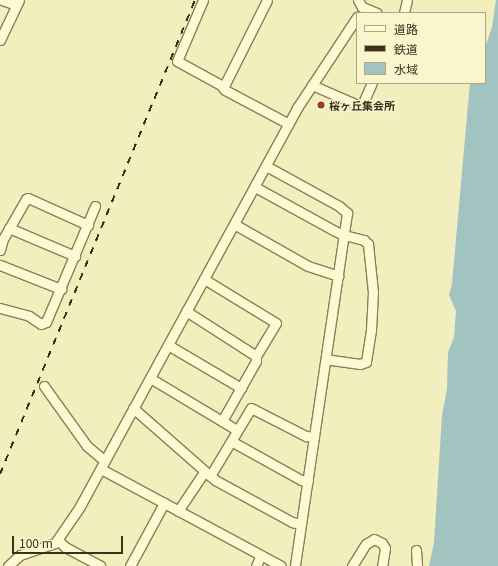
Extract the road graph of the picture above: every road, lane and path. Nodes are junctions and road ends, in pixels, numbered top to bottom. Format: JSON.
{"nodes":[{"id":1,"x":2,"y":0,"type":"edge"},
{"id":2,"x":203,"y":0,"type":"edge"},
{"id":3,"x":267,"y":0,"type":"edge"},
{"id":4,"x":407,"y":0,"type":"edge"},
{"id":5,"x":18,"y":3,"type":"edge"},
{"id":6,"x":360,"y":7,"type":"edge"},
{"id":7,"x":374,"y":12,"type":"edge"},
{"id":8,"x":404,"y":12,"type":"edge"},
{"id":9,"x":356,"y":19,"type":"edge"},
{"id":10,"x":0,"y":40,"type":"edge"},
{"id":11,"x":372,"y":84,"type":"edge"},
{"id":12,"x":312,"y":85,"type":"junction"},
{"id":13,"x":224,"y":88,"type":"junction"},
{"id":14,"x":289,"y":124,"type":"junction"},
{"id":15,"x":266,"y":166,"type":"junction"},
{"id":16,"x":255,"y":187,"type":"junction"},
{"id":17,"x":95,"y":206,"type":"dead end"},
{"id":18,"x":234,"y":224,"type":"junction"},
{"id":19,"x":88,"y":225,"type":"junction"},
{"id":20,"x":9,"y":228,"type":"junction"},
{"id":21,"x":344,"y":235,"type":"junction"},
{"id":22,"x":0,"y":250,"type":"edge"},
{"id":23,"x":74,"y":256,"type":"junction"},
{"id":24,"x":0,"y":265,"type":"edge"},
{"id":25,"x":338,"y":276,"type":"junction"},
{"id":26,"x":204,"y":279,"type":"junction"},
{"id":27,"x":61,"y":289,"type":"junction"},
{"id":28,"x":0,"y":308,"type":"edge"},
{"id":29,"x":186,"y":311,"type":"junction"},
{"id":30,"x":168,"y":344,"type":"junction"},
{"id":31,"x":256,"y":356,"type":"junction"},
{"id":32,"x":326,"y":359,"type":"junction"},
{"id":33,"x":150,"y":378,"type":"junction"},
{"id":34,"x":44,"y":386,"type":"dead end"},
{"id":35,"x":241,"y":388,"type":"junction"},
{"id":36,"x":133,"y":408,"type":"junction"},
{"id":37,"x":222,"y":422,"type":"junction"},
{"id":38,"x":237,"y":430,"type":"junction"},
{"id":39,"x":314,"y":437,"type":"junction"},
{"id":40,"x":231,"y":441,"type":"junction"},
{"id":41,"x":103,"y":465,"type":"junction"},
{"id":42,"x":207,"y":474,"type":"junction"},
{"id":43,"x":308,"y":481,"type":"junction"},
{"id":44,"x":164,"y":503,"type":"junction"},
{"id":45,"x":178,"y":511,"type":"junction"},
{"id":46,"x":301,"y":524,"type":"junction"},
{"id":47,"x":58,"y":540,"type":"junction"},
{"id":48,"x":416,"y":550,"type":"dead end"},
{"id":49,"x":261,"y":555,"type":"junction"},
{"id":50,"x":8,"y":566,"type":"edge"},
{"id":51,"x":100,"y":566,"type":"edge"},
{"id":52,"x":130,"y":566,"type":"edge"},
{"id":53,"x":256,"y":566,"type":"edge"},
{"id":54,"x":281,"y":566,"type":"edge"},
{"id":55,"x":295,"y":566,"type":"edge"},
{"id":56,"x":352,"y":566,"type":"edge"},
{"id":57,"x":382,"y":566,"type":"edge"},
{"id":58,"x":416,"y":566,"type":"edge"}],
"edges":[{"from":1,"to":5,"type":"street"},
{"from":2,"to":13,"type":"street"},
{"from":3,"to":13,"type":"street"},
{"from":4,"to":8,"type":"street"},
{"from":5,"to":10,"type":"street"},
{"from":6,"to":7,"type":"street"},
{"from":9,"to":12,"type":"street"},
{"from":11,"to":12,"type":"street"},
{"from":12,"to":14,"type":"street"},
{"from":13,"to":14,"type":"street"},
{"from":14,"to":15,"type":"street"},
{"from":15,"to":16,"type":"street"},
{"from":15,"to":21,"type":"street"},
{"from":16,"to":18,"type":"street"},
{"from":16,"to":21,"type":"street"},
{"from":17,"to":19,"type":"street"},
{"from":18,"to":25,"type":"street"},
{"from":18,"to":26,"type":"street"},
{"from":19,"to":20,"type":"street"},
{"from":19,"to":23,"type":"street"},
{"from":20,"to":22,"type":"street"},
{"from":20,"to":23,"type":"street"},
{"from":21,"to":25,"type":"street"},
{"from":21,"to":32,"type":"street"},
{"from":23,"to":27,"type":"street"},
{"from":24,"to":27,"type":"street"},
{"from":25,"to":32,"type":"street"},
{"from":26,"to":29,"type":"street"},
{"from":26,"to":31,"type":"street"},
{"from":27,"to":28,"type":"street"},
{"from":29,"to":30,"type":"street"},
{"from":29,"to":31,"type":"street"},
{"from":30,"to":33,"type":"street"},
{"from":30,"to":35,"type":"street"},
{"from":31,"to":35,"type":"street"},
{"from":32,"to":39,"type":"street"},
{"from":33,"to":36,"type":"street"},
{"from":33,"to":37,"type":"street"},
{"from":34,"to":41,"type":"street"},
{"from":35,"to":37,"type":"street"},
{"from":36,"to":41,"type":"street"},
{"from":36,"to":42,"type":"street"},
{"from":37,"to":38,"type":"street"},
{"from":38,"to":39,"type":"street"},
{"from":38,"to":40,"type":"street"},
{"from":39,"to":43,"type":"street"},
{"from":40,"to":42,"type":"street"},
{"from":40,"to":43,"type":"street"},
{"from":41,"to":44,"type":"street"},
{"from":41,"to":47,"type":"street"},
{"from":42,"to":45,"type":"street"},
{"from":42,"to":46,"type":"street"},
{"from":43,"to":46,"type":"street"},
{"from":44,"to":45,"type":"street"},
{"from":44,"to":52,"type":"street"},
{"from":45,"to":49,"type":"street"},
{"from":46,"to":55,"type":"street"},
{"from":47,"to":50,"type":"street"},
{"from":47,"to":51,"type":"street"},
{"from":48,"to":58,"type":"street"},
{"from":49,"to":53,"type":"street"},
{"from":49,"to":54,"type":"street"},
{"from":56,"to":57,"type":"street"}]}
